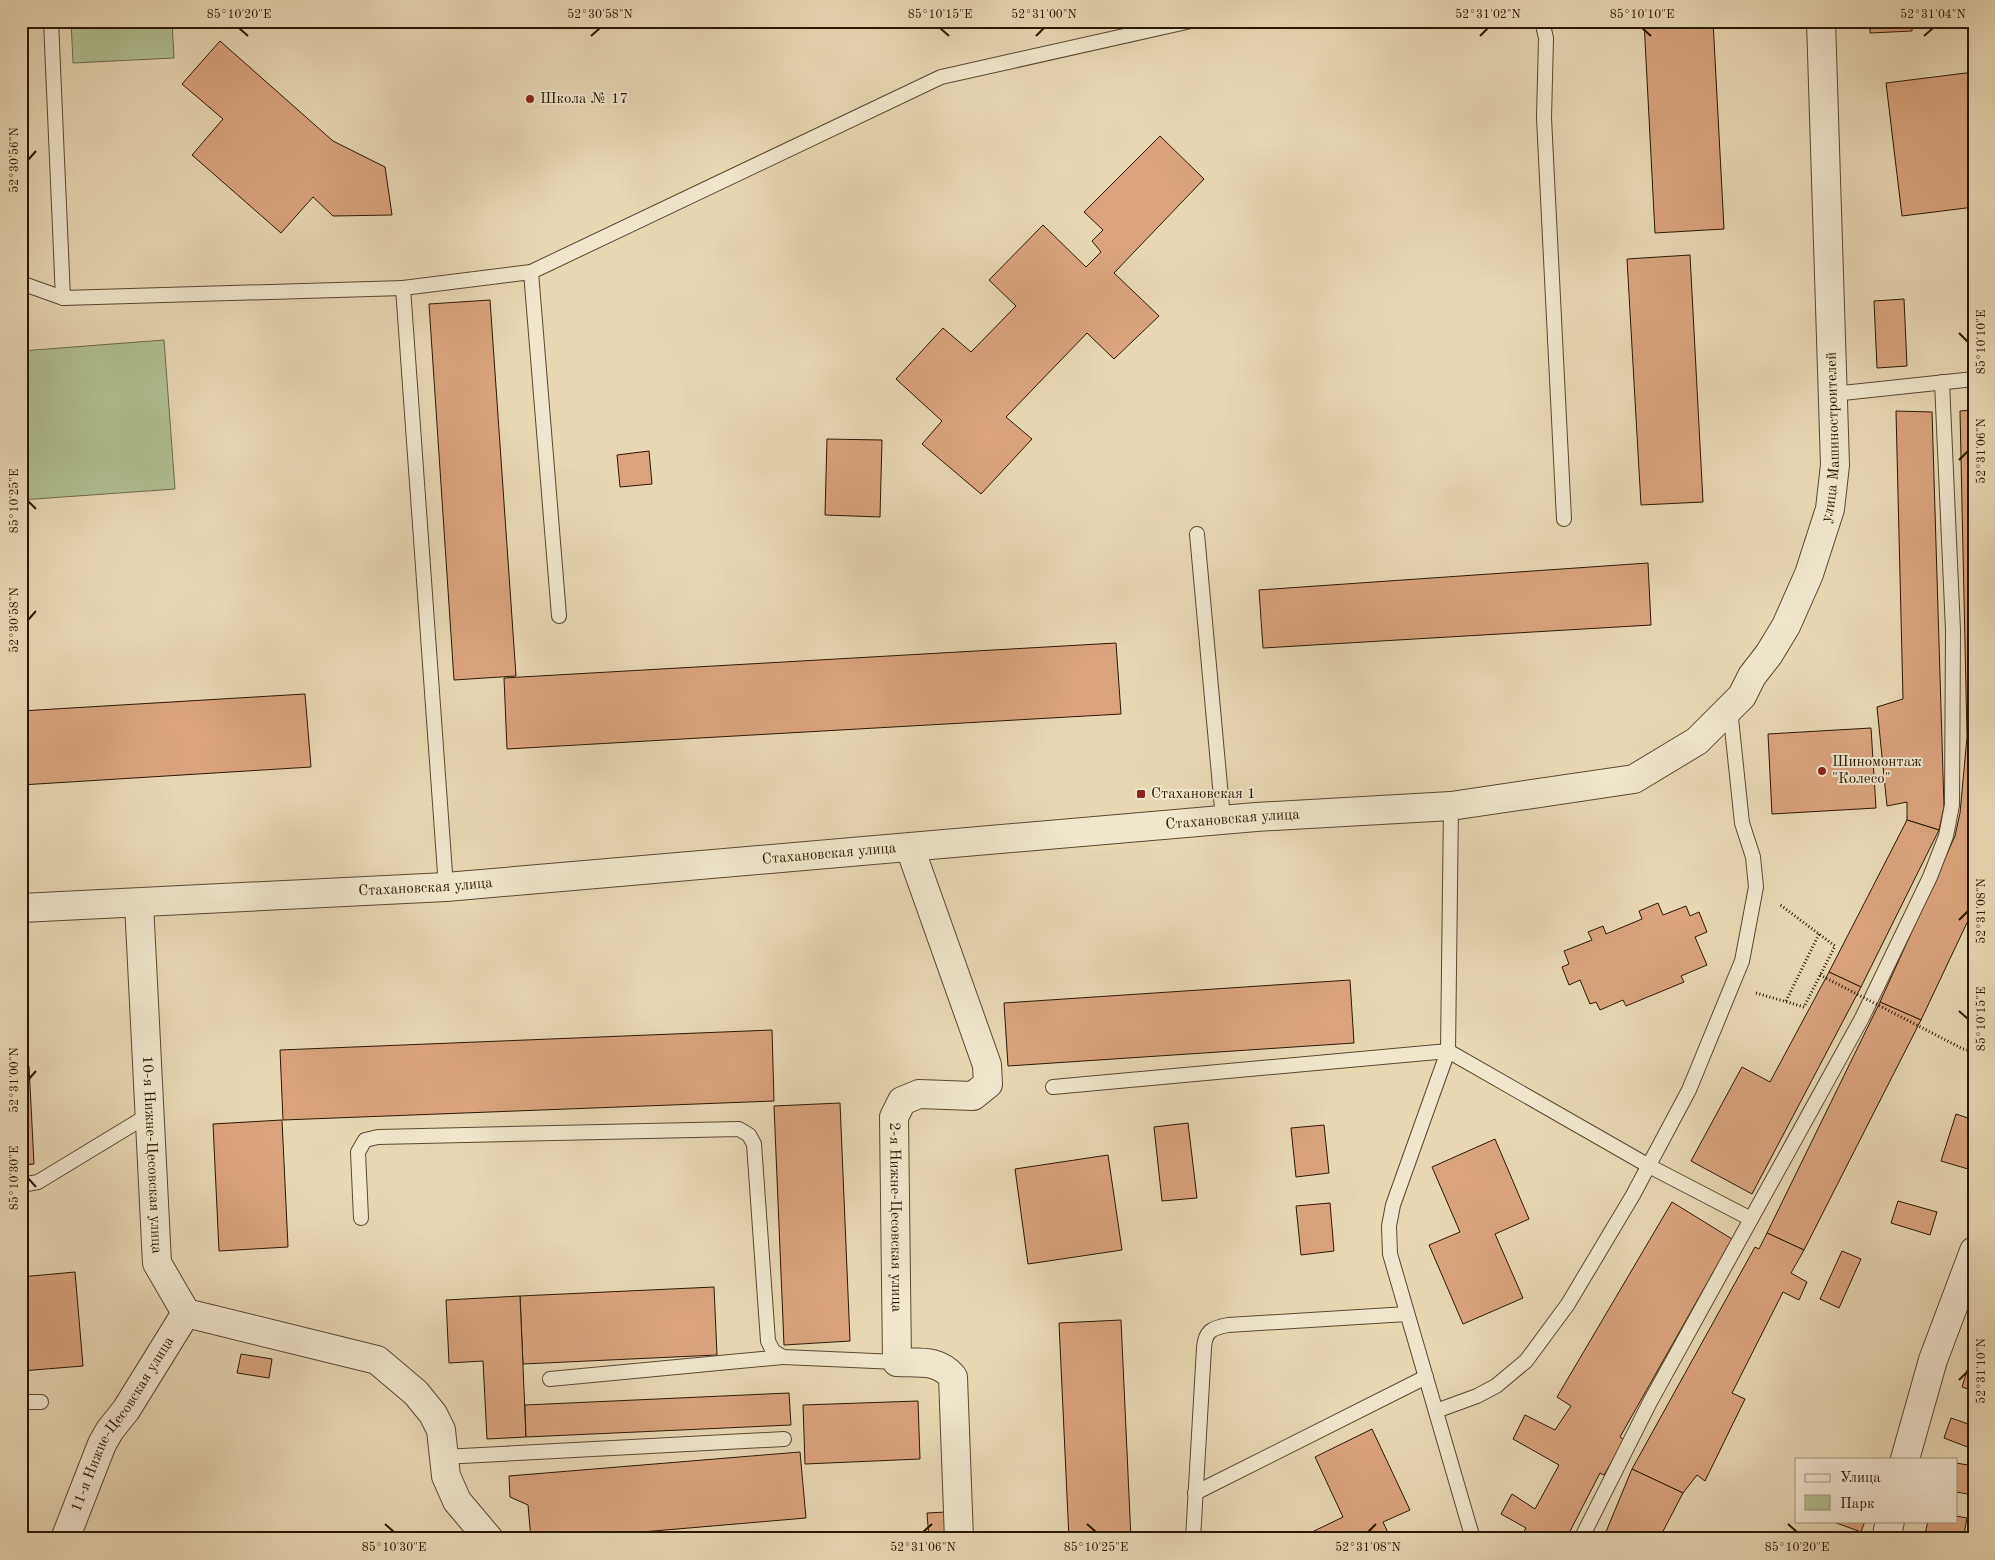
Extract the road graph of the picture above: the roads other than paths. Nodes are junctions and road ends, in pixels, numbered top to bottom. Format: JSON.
{"nodes":[{"id":1,"x":51,"y":21,"type":"edge"},
{"id":2,"x":1191,"y":21,"type":"edge"},
{"id":3,"x":1542,"y":21,"type":"edge"},
{"id":4,"x":1821,"y":21,"type":"edge"},
{"id":5,"x":531,"y":272,"type":"junction"},
{"id":6,"x":21,"y":283,"type":"edge"},
{"id":7,"x":403,"y":288,"type":"junction"},
{"id":8,"x":63,"y":298,"type":"junction"},
{"id":9,"x":1974,"y":379,"type":"edge"},
{"id":10,"x":1942,"y":382,"type":"junction"},
{"id":11,"x":1833,"y":394,"type":"junction"},
{"id":12,"x":1564,"y":518,"type":"dead end"},
{"id":13,"x":1197,"y":534,"type":"dead end"},
{"id":14,"x":560,"y":616,"type":"dead end"},
{"id":15,"x":1730,"y":709,"type":"junction"},
{"id":16,"x":1634,"y":779,"type":"joint"},
{"id":17,"x":1452,"y":806,"type":"junction"},
{"id":18,"x":1224,"y":819,"type":"junction"},
{"id":19,"x":910,"y":848,"type":"junction"},
{"id":20,"x":446,"y":887,"type":"junction"},
{"id":21,"x":140,"y":904,"type":"junction"},
{"id":22,"x":21,"y":908,"type":"edge"},
{"id":23,"x":1448,"y":1051,"type":"junction"},
{"id":24,"x":1054,"y":1087,"type":"dead end"},
{"id":25,"x":150,"y":1114,"type":"junction"},
{"id":26,"x":1649,"y":1166,"type":"junction"},
{"id":27,"x":21,"y":1185,"type":"edge"},
{"id":28,"x":361,"y":1218,"type":"dead end"},
{"id":29,"x":1750,"y":1219,"type":"junction"},
{"id":30,"x":1974,"y":1251,"type":"edge"},
{"id":31,"x":186,"y":1313,"type":"junction"},
{"id":32,"x":1407,"y":1314,"type":"junction"},
{"id":33,"x":783,"y":1357,"type":"junction"},
{"id":34,"x":897,"y":1362,"type":"junction"},
{"id":35,"x":1426,"y":1377,"type":"junction"},
{"id":36,"x":550,"y":1379,"type":"dead end"},
{"id":37,"x":21,"y":1402,"type":"edge"},
{"id":38,"x":41,"y":1402,"type":"dead end"},
{"id":39,"x":1436,"y":1412,"type":"junction"},
{"id":40,"x":784,"y":1439,"type":"dead end"},
{"id":41,"x":443,"y":1457,"type":"junction"},
{"id":42,"x":1905,"y":1458,"type":"edge"},
{"id":43,"x":1195,"y":1493,"type":"junction"},
{"id":44,"x":1890,"y":1522,"type":"edge"},
{"id":45,"x":65,"y":1539,"type":"edge"},
{"id":46,"x":489,"y":1539,"type":"edge"},
{"id":47,"x":959,"y":1539,"type":"edge"},
{"id":48,"x":1192,"y":1539,"type":"edge"},
{"id":49,"x":1473,"y":1539,"type":"edge"},
{"id":50,"x":1581,"y":1539,"type":"edge"},
{"id":51,"x":1886,"y":1539,"type":"edge"}],
"edges":[{"from":1,"to":8,"type":"lane"},
{"from":2,"to":5,"type":"lane"},
{"from":3,"to":12,"type":"lane"},
{"from":4,"to":11,"type":"street","name":"улица Машиностроителей"},
{"from":5,"to":7,"type":"lane"},
{"from":5,"to":14,"type":"lane"},
{"from":6,"to":8,"type":"lane"},
{"from":7,"to":8,"type":"lane"},
{"from":7,"to":20,"type":"lane"},
{"from":9,"to":10,"type":"lane"},
{"from":10,"to":11,"type":"lane"},
{"from":10,"to":29,"type":"lane"},
{"from":11,"to":15,"type":"street","name":"улица Машиностроителей"},
{"from":13,"to":18,"type":"lane"},
{"from":15,"to":16,"type":"street","name":"улица Машиностроителей"},
{"from":15,"to":26,"type":"lane"},
{"from":16,"to":17,"type":"street","name":"Стахановская улица"},
{"from":17,"to":18,"type":"street","name":"Стахановская улица"},
{"from":17,"to":23,"type":"lane"},
{"from":18,"to":19,"type":"street","name":"Стахановская улица"},
{"from":19,"to":20,"type":"street","name":"Стахановская улица"},
{"from":19,"to":34,"type":"street","name":"2-я Нижне-Цесовская улица"},
{"from":20,"to":21,"type":"street","name":"Стахановская улица"},
{"from":21,"to":22,"type":"street","name":"Стахановская улица"},
{"from":21,"to":25,"type":"street","name":"10-я Нижне-Цесовская улица"},
{"from":23,"to":24,"type":"lane"},
{"from":23,"to":26,"type":"lane"},
{"from":23,"to":32,"type":"lane"},
{"from":25,"to":27,"type":"lane"},
{"from":25,"to":31,"type":"street","name":"10-я Нижне-Цесовская улица"},
{"from":26,"to":29,"type":"lane"},
{"from":26,"to":39,"type":"lane"},
{"from":28,"to":33,"type":"lane"},
{"from":29,"to":50,"type":"lane"},
{"from":30,"to":42,"type":"street"},
{"from":31,"to":41,"type":"street"},
{"from":31,"to":45,"type":"street","name":"11-я Нижне-Цесовская улица"},
{"from":32,"to":35,"type":"lane"},
{"from":32,"to":43,"type":"lane"},
{"from":33,"to":34,"type":"lane"},
{"from":33,"to":36,"type":"lane"},
{"from":34,"to":47,"type":"street"},
{"from":35,"to":39,"type":"lane"},
{"from":35,"to":43,"type":"lane"},
{"from":37,"to":38,"type":"lane"},
{"from":39,"to":49,"type":"lane"},
{"from":40,"to":41,"type":"lane"},
{"from":41,"to":46,"type":"street"},
{"from":43,"to":48,"type":"lane"},
{"from":44,"to":51,"type":"street"}]}
